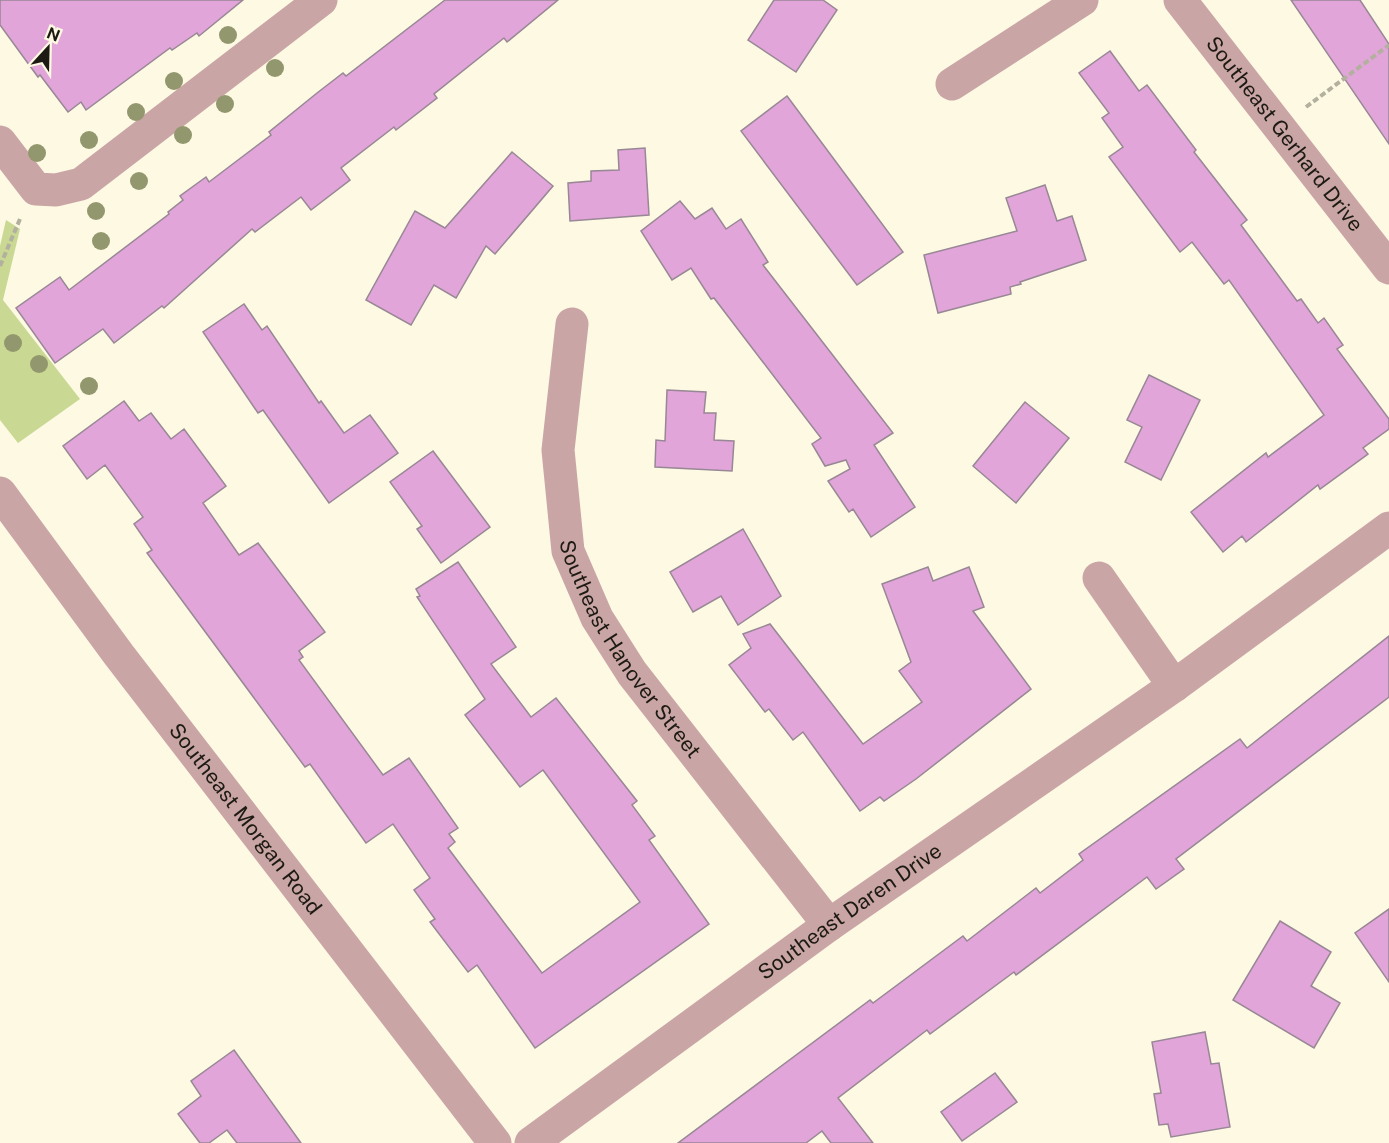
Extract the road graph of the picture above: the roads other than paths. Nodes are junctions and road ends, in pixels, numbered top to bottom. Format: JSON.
{"nodes":[{"id":1,"x":321,"y":0,"type":"edge"},
{"id":2,"x":1082,"y":0,"type":"edge"},
{"id":3,"x":1180,"y":0,"type":"edge"},
{"id":4,"x":952,"y":84,"type":"dead end"},
{"id":5,"x":0,"y":142,"type":"edge"},
{"id":6,"x":1389,"y":268,"type":"edge"},
{"id":7,"x":572,"y":324,"type":"dead end"},
{"id":8,"x":0,"y":493,"type":"edge"},
{"id":9,"x":1389,"y":528,"type":"edge"},
{"id":10,"x":1099,"y":578,"type":"dead end"},
{"id":11,"x":1174,"y":686,"type":"junction"},
{"id":12,"x":830,"y":925,"type":"junction"},
{"id":13,"x":495,"y":1143,"type":"edge"},
{"id":14,"x":531,"y":1143,"type":"edge"}],
"edges":[{"from":1,"to":5,"type":"street"},
{"from":2,"to":4,"type":"street"},
{"from":3,"to":6,"type":"street","name":"Southeast Gerhard Drive"},
{"from":7,"to":12,"type":"street","name":"Southeast Hanover Street"},
{"from":8,"to":13,"type":"street","name":"Southeast Morgan Road"},
{"from":9,"to":11,"type":"street","name":"Southeast Daren Drive"},
{"from":10,"to":11,"type":"street"},
{"from":11,"to":12,"type":"street","name":"Southeast Daren Drive"},
{"from":12,"to":14,"type":"street","name":"Southeast Daren Drive"}]}
